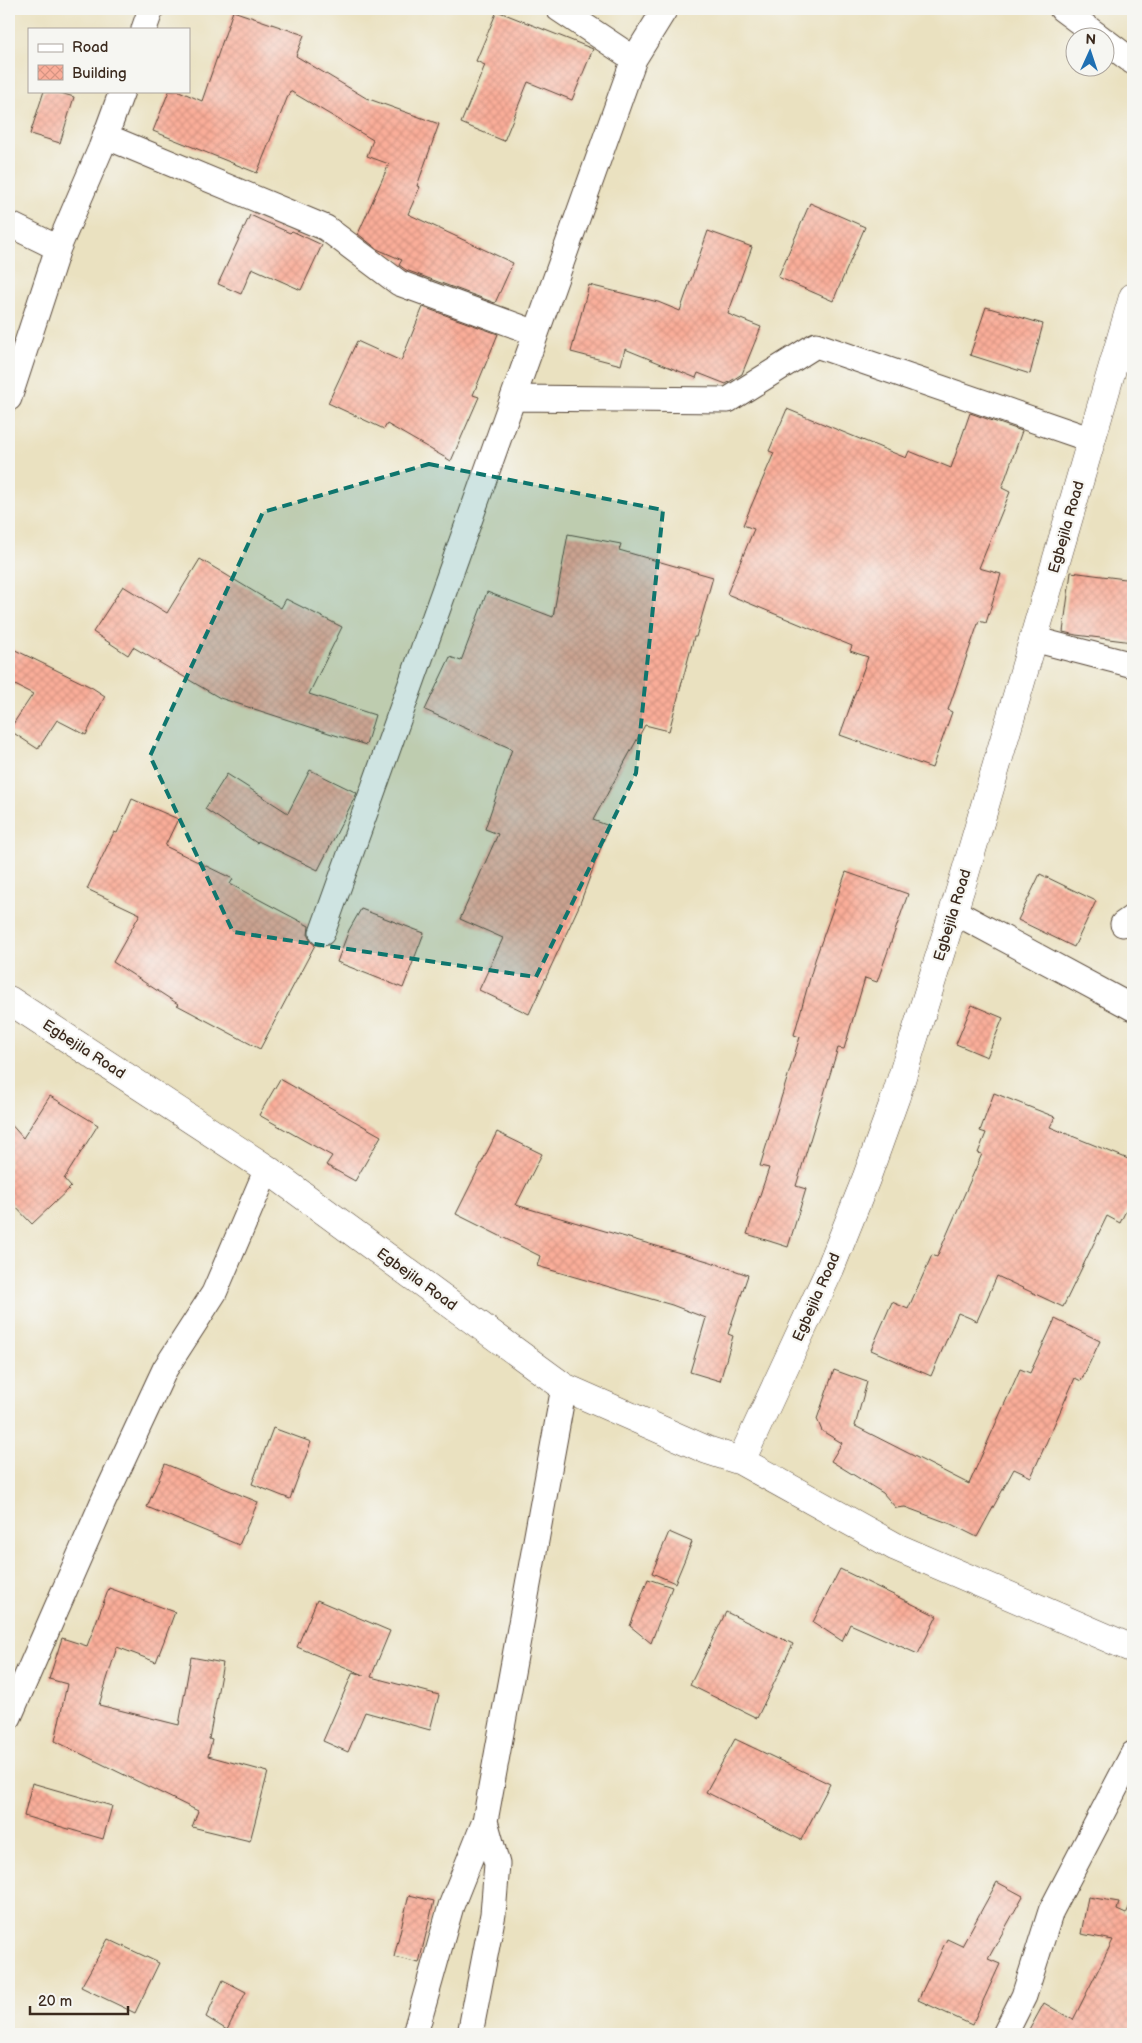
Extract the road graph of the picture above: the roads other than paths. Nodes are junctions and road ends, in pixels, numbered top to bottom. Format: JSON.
{"nodes":[{"id":1,"x":152,"y":9,"type":"edge"},
{"id":2,"x":559,"y":9,"type":"edge"},
{"id":3,"x":665,"y":9,"type":"edge"},
{"id":4,"x":1062,"y":9,"type":"edge"},
{"id":5,"x":144,"y":28,"type":"edge"},
{"id":6,"x":1088,"y":28,"type":"edge"},
{"id":7,"x":1114,"y":48,"type":"edge"},
{"id":8,"x":634,"y":59,"type":"junction"},
{"id":9,"x":1133,"y":62,"type":"edge"},
{"id":10,"x":122,"y":92,"type":"edge"},
{"id":11,"x":105,"y":136,"type":"junction"},
{"id":12,"x":9,"y":224,"type":"edge"},
{"id":13,"x":58,"y":248,"type":"junction"},
{"id":14,"x":1133,"y":297,"type":"edge"},
{"id":15,"x":536,"y":333,"type":"junction"},
{"id":16,"x":9,"y":398,"type":"edge"},
{"id":17,"x":513,"y":398,"type":"junction"},
{"id":18,"x":1092,"y":440,"type":"junction"},
{"id":19,"x":1034,"y":639,"type":"junction"},
{"id":20,"x":1133,"y":665,"type":"edge"},
{"id":21,"x":953,"y":911,"type":"junction"},
{"id":22,"x":322,"y":933,"type":"dead end"},
{"id":23,"x":9,"y":1000,"type":"edge"},
{"id":24,"x":1133,"y":1008,"type":"edge"},
{"id":25,"x":267,"y":1169,"type":"junction"},
{"id":26,"x":564,"y":1387,"type":"junction"},
{"id":27,"x":741,"y":1460,"type":"junction"},
{"id":28,"x":1133,"y":1649,"type":"edge"},
{"id":29,"x":9,"y":1717,"type":"edge"},
{"id":30,"x":1133,"y":1754,"type":"edge"},
{"id":31,"x":485,"y":1821,"type":"junction"},
{"id":32,"x":415,"y":2034,"type":"edge"},
{"id":33,"x":470,"y":2034,"type":"edge"},
{"id":34,"x":1005,"y":2034,"type":"edge"}],
"edges":[{"from":1,"to":5,"type":"street"},
{"from":2,"to":8,"type":"street"},
{"from":3,"to":8,"type":"street"},
{"from":4,"to":6,"type":"street"},
{"from":7,"to":9,"type":"street"},
{"from":8,"to":15,"type":"street"},
{"from":10,"to":11,"type":"street"},
{"from":11,"to":13,"type":"street"},
{"from":11,"to":15,"type":"street"},
{"from":12,"to":13,"type":"street"},
{"from":13,"to":16,"type":"street"},
{"from":14,"to":18,"type":"street","name":"Egbejila Road"},
{"from":15,"to":17,"type":"street"},
{"from":17,"to":18,"type":"street"},
{"from":17,"to":22,"type":"street"},
{"from":18,"to":19,"type":"street","name":"Egbejila Road"},
{"from":19,"to":20,"type":"street"},
{"from":19,"to":21,"type":"street","name":"Egbejila Road"},
{"from":21,"to":24,"type":"street"},
{"from":21,"to":27,"type":"street","name":"Egbejila Road"},
{"from":23,"to":25,"type":"street","name":"Egbejila Road"},
{"from":25,"to":26,"type":"street","name":"Egbejila Road"},
{"from":25,"to":29,"type":"street"},
{"from":26,"to":27,"type":"street","name":"Egbejila Road"},
{"from":26,"to":31,"type":"street"},
{"from":27,"to":28,"type":"street"},
{"from":30,"to":34,"type":"street"},
{"from":31,"to":32,"type":"street"},
{"from":31,"to":33,"type":"street"}]}
